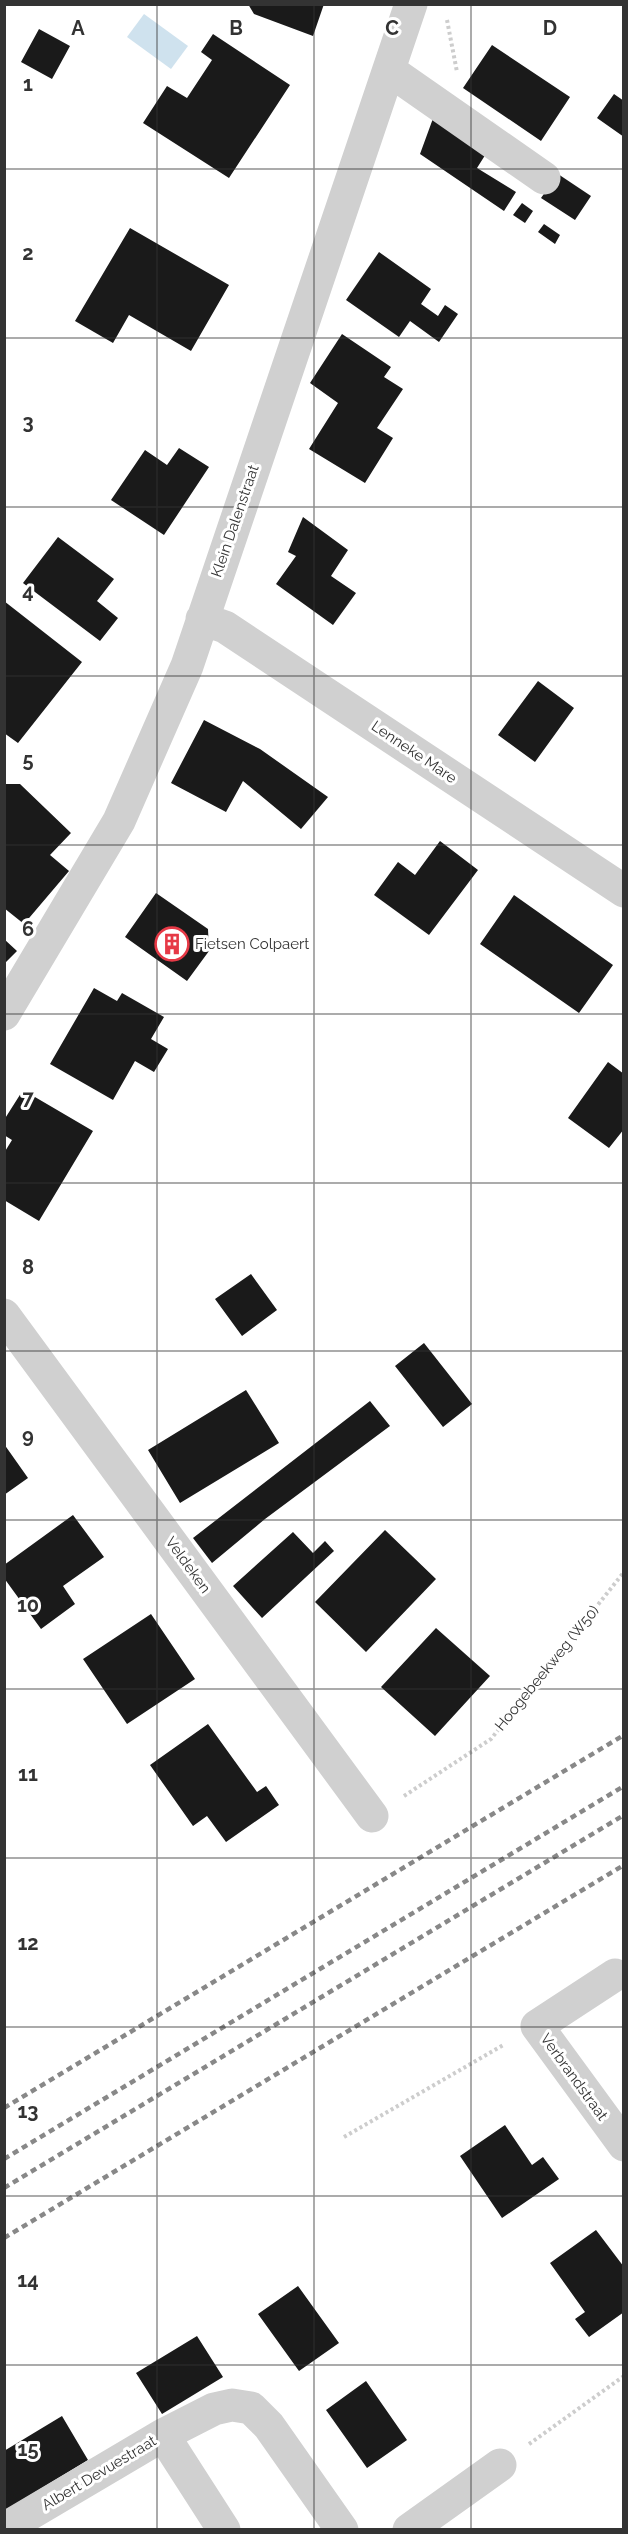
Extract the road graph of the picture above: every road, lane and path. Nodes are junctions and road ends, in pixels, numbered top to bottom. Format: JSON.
{"nodes":[{"id":1,"x":411,"y":4,"type":"edge"},
{"id":2,"x":446,"y":15,"type":"dead end"},
{"id":3,"x":388,"y":70,"type":"junction"},
{"id":4,"x":459,"y":81,"type":"dead end"},
{"id":5,"x":543,"y":178,"type":"dead end"},
{"id":6,"x":202,"y":619,"type":"junction"},
{"id":7,"x":624,"y":891,"type":"edge"},
{"id":8,"x":4,"y":1014,"type":"edge"},
{"id":9,"x":4,"y":1315,"type":"edge"},
{"id":10,"x":624,"y":1572,"type":"edge"},
{"id":11,"x":372,"y":1816,"type":"joint"},
{"id":12,"x":615,"y":1975,"type":"dead end"},
{"id":13,"x":537,"y":2026,"type":"junction"},
{"id":14,"x":344,"y":2137,"type":"dead end"},
{"id":15,"x":624,"y":2145,"type":"edge"},
{"id":16,"x":624,"y":2376,"type":"edge"},
{"id":17,"x":163,"y":2435,"type":"junction"},
{"id":18,"x":500,"y":2465,"type":"joint"},
{"id":19,"x":4,"y":2529,"type":"edge"},
{"id":20,"x":224,"y":2529,"type":"edge"},
{"id":21,"x":342,"y":2529,"type":"edge"},
{"id":22,"x":409,"y":2529,"type":"edge"}],
"edges":[{"from":1,"to":3,"type":"street","name":"Klein Dalenstraat"},
{"from":2,"to":4,"type":"path"},
{"from":3,"to":5,"type":"street"},
{"from":3,"to":6,"type":"street","name":"Klein Dalenstraat"},
{"from":6,"to":7,"type":"street","name":"Lenneke Mare"},
{"from":6,"to":8,"type":"street","name":"Klein Dalenstraat"},
{"from":9,"to":11,"type":"street","name":"Veldeken"},
{"from":10,"to":11,"type":"path","name":"Hoogebeekweg (W50)"},
{"from":12,"to":13,"type":"street","name":"Verbrandstraat"},
{"from":13,"to":14,"type":"path"},
{"from":13,"to":15,"type":"street","name":"Verbrandstraat"},
{"from":16,"to":18,"type":"path"},
{"from":17,"to":19,"type":"street","name":"Albert Devuestraat"},
{"from":17,"to":20,"type":"street","name":"Albert Devuestraat"},
{"from":17,"to":21,"type":"street","name":"Albert Devuestraat"},
{"from":18,"to":22,"type":"street"}]}
